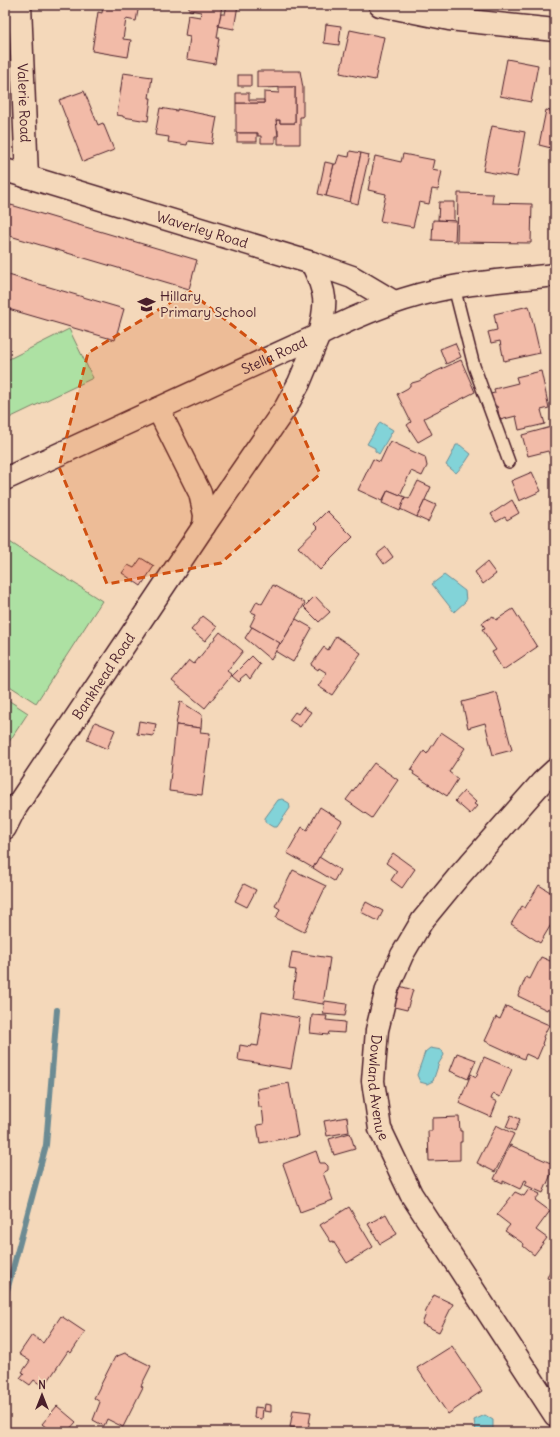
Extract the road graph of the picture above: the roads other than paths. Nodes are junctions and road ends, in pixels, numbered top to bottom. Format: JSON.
{"nodes":[{"id":1,"x":20,"y":5,"type":"edge"},
{"id":2,"x":380,"y":5,"type":"edge"},
{"id":3,"x":555,"y":30,"type":"edge"},
{"id":4,"x":5,"y":170,"type":"edge"},
{"id":5,"x":27,"y":177,"type":"junction"},
{"id":6,"x":312,"y":263,"type":"junction"},
{"id":7,"x":555,"y":274,"type":"edge"},
{"id":8,"x":454,"y":287,"type":"junction"},
{"id":9,"x":394,"y":302,"type":"junction"},
{"id":10,"x":319,"y":335,"type":"junction"},
{"id":11,"x":158,"y":409,"type":"junction"},
{"id":12,"x":509,"y":462,"type":"dead end"},
{"id":13,"x":5,"y":479,"type":"edge"},
{"id":14,"x":204,"y":526,"type":"junction"},
{"id":15,"x":555,"y":770,"type":"edge"},
{"id":16,"x":5,"y":828,"type":"edge"},
{"id":17,"x":554,"y":1411,"type":"edge"}],
"edges":[{"from":1,"to":5,"type":"street","name":"Valerie Road"},
{"from":2,"to":3,"type":"street"},
{"from":4,"to":5,"type":"street","name":"Waverley Road"},
{"from":5,"to":6,"type":"street","name":"Waverley Road"},
{"from":6,"to":9,"type":"street","name":"Waverley Road"},
{"from":6,"to":10,"type":"street","name":"Bankhead Road"},
{"from":7,"to":8,"type":"street","name":"Stella Road"},
{"from":8,"to":9,"type":"street","name":"Stella Road"},
{"from":8,"to":12,"type":"lane"},
{"from":9,"to":10,"type":"street","name":"Stella Road"},
{"from":10,"to":11,"type":"street","name":"Stella Road"},
{"from":10,"to":14,"type":"street","name":"Bankhead Road"},
{"from":11,"to":13,"type":"street","name":"Stella Road"},
{"from":11,"to":14,"type":"street"},
{"from":14,"to":16,"type":"street","name":"Bankhead Road"},
{"from":15,"to":17,"type":"street","name":"Dowland Avenue"}]}
